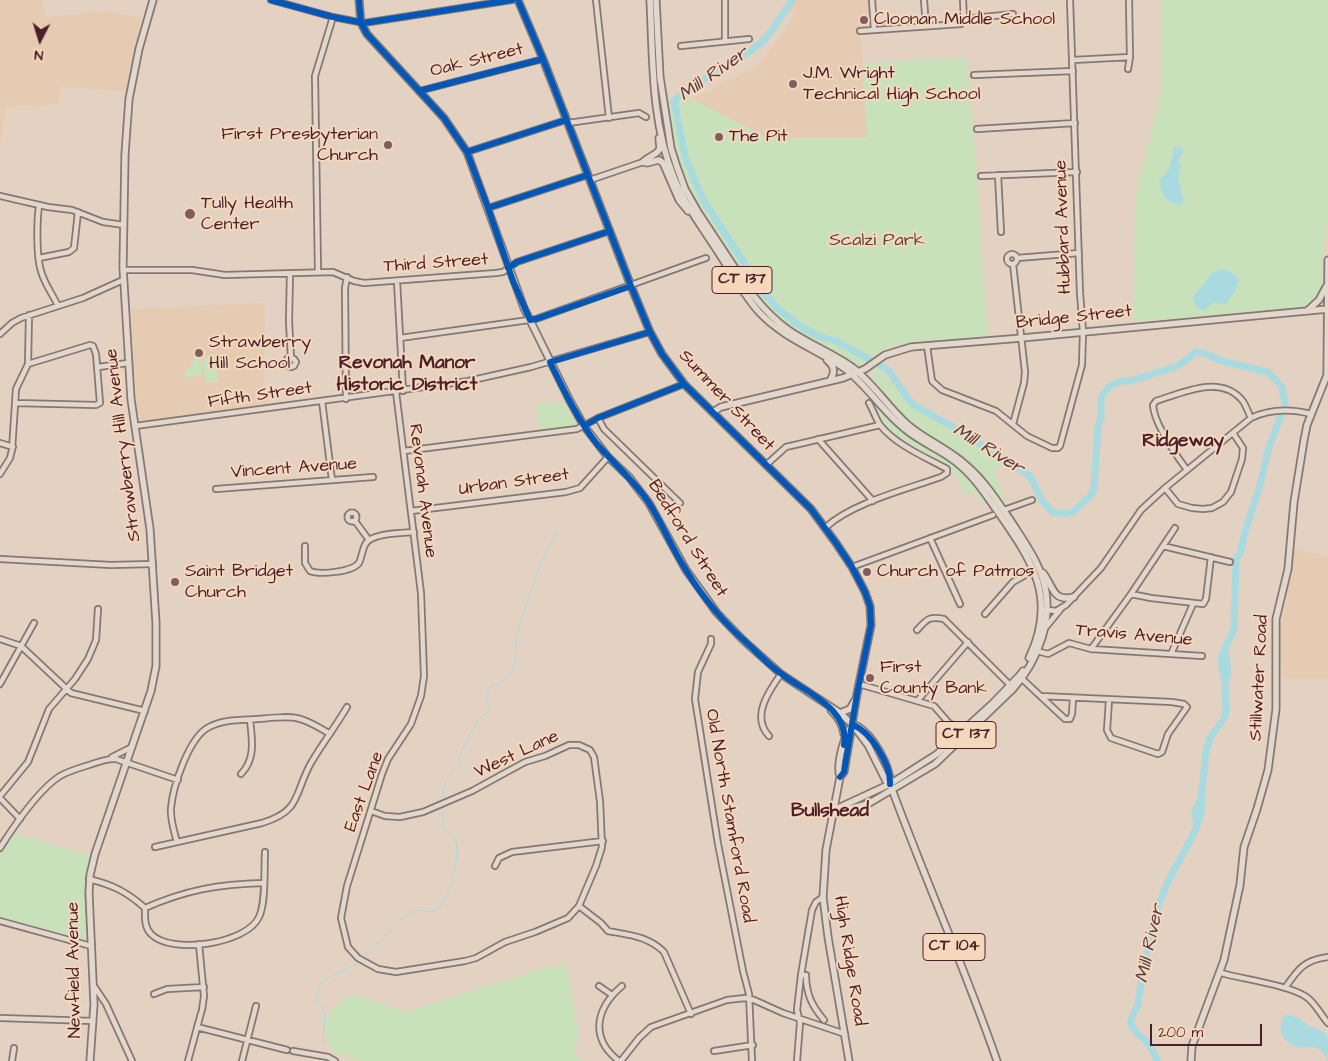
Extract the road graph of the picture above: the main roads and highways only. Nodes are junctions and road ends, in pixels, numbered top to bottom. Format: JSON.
{"nodes":[{"id":1,"x":153,"y":0,"type":"edge"},
{"id":2,"x":359,"y":0,"type":"edge"},
{"id":3,"x":518,"y":0,"type":"edge"},
{"id":4,"x":650,"y":0,"type":"edge"},
{"id":5,"x":656,"y":0,"type":"edge"},
{"id":6,"x":660,"y":75,"type":"junction"},
{"id":7,"x":654,"y":80,"type":"junction"},
{"id":8,"x":658,"y":116,"type":"junction"},
{"id":9,"x":693,"y":215,"type":"junction"},
{"id":10,"x":1328,"y":260,"type":"edge"},
{"id":11,"x":1328,"y":286,"type":"edge"},
{"id":12,"x":1328,"y":309,"type":"edge"},
{"id":13,"x":1307,"y":311,"type":"junction"},
{"id":14,"x":822,"y":356,"type":"junction"},
{"id":15,"x":1328,"y":356,"type":"edge"},
{"id":16,"x":858,"y":372,"type":"junction"},
{"id":17,"x":1327,"y":373,"type":"edge"},
{"id":18,"x":851,"y":375,"type":"junction"},
{"id":19,"x":830,"y":381,"type":"junction"},
{"id":20,"x":713,"y":412,"type":"junction"},
{"id":21,"x":1036,"y":570,"type":"junction"},
{"id":22,"x":1074,"y":597,"type":"road end"},
{"id":23,"x":1063,"y":599,"type":"junction"},
{"id":24,"x":1062,"y":608,"type":"road end"},
{"id":25,"x":1044,"y":609,"type":"junction"},
{"id":26,"x":1021,"y":678,"type":"junction"},
{"id":27,"x":857,"y":694,"type":"junction"},
{"id":28,"x":828,"y":706,"type":"junction"},
{"id":29,"x":840,"y":713,"type":"junction"},
{"id":30,"x":853,"y":725,"type":"junction"},
{"id":31,"x":844,"y":742,"type":"junction"},
{"id":32,"x":840,"y":777,"type":"junction"},
{"id":33,"x":892,"y":788,"type":"junction"},
{"id":34,"x":834,"y":810,"type":"junction"},
{"id":35,"x":89,"y":880,"type":"joint"},
{"id":36,"x":90,"y":1061,"type":"edge"},
{"id":37,"x":849,"y":1061,"type":"edge"},
{"id":38,"x":997,"y":1061,"type":"edge"},
{"id":39,"x":1192,"y":1061,"type":"edge"}],
"edges":[{"from":1,"to":35,"type":"main road","name":"Strawberry Hill Avenue"},
{"from":2,"to":28,"type":"main road","name":"Bedford Street"},
{"from":3,"to":20,"type":"main road","name":"Summer Street"},
{"from":4,"to":7,"type":"main road","number":"CT 137"},
{"from":5,"to":6,"type":"main road","number":"CT 137"},
{"from":6,"to":7,"type":"main road"},
{"from":6,"to":16,"type":"main road","number":"CT 137"},
{"from":7,"to":8,"type":"main road","number":"CT 137"},
{"from":8,"to":9,"type":"main road","number":"CT 137"},
{"from":8,"to":9,"type":"main road"},
{"from":9,"to":14,"type":"main road","number":"CT 137"},
{"from":10,"to":11,"type":"main road","name":"Stillwater Road"},
{"from":11,"to":12,"type":"main road","name":"Stillwater Road"},
{"from":11,"to":13,"type":"main road"},
{"from":12,"to":13,"type":"main road","name":"Bridge Street"},
{"from":12,"to":15,"type":"main road","name":"Stillwater Road"},
{"from":13,"to":16,"type":"main road","name":"Bridge Street"},
{"from":14,"to":18,"type":"main road","number":"CT 137"},
{"from":14,"to":19,"type":"main road"},
{"from":15,"to":17,"type":"main road","name":"Stillwater Road"},
{"from":16,"to":18,"type":"main road","name":"Bridge Street"},
{"from":16,"to":21,"type":"main road","number":"CT 137"},
{"from":17,"to":39,"type":"main road","name":"Stillwater Road"},
{"from":18,"to":19,"type":"main road","name":"Bridge Street"},
{"from":18,"to":21,"type":"main road","number":"CT 137"},
{"from":19,"to":20,"type":"main road","name":"Bridge Street"},
{"from":20,"to":27,"type":"main road","name":"Summer Street"},
{"from":21,"to":23,"type":"main road"},
{"from":21,"to":25,"type":"main road","number":"CT 137"},
{"from":22,"to":23,"type":"main road"},
{"from":23,"to":24,"type":"main road"},
{"from":25,"to":26,"type":"main road","number":"CT 137"},
{"from":25,"to":26,"type":"main road","number":"CT 137"},
{"from":26,"to":33,"type":"main road","number":"CT 137"},
{"from":27,"to":29,"type":"main road"},
{"from":27,"to":30,"type":"main road","name":"Summer Street"},
{"from":28,"to":29,"type":"main road","name":"Bedford Street"},
{"from":28,"to":31,"type":"main road","name":"High Ridge Road"},
{"from":29,"to":30,"type":"main road","name":"Bedford Street"},
{"from":30,"to":31,"type":"main road","name":"High Ridge Road"},
{"from":30,"to":32,"type":"main road","name":"High Ridge Road"},
{"from":30,"to":33,"type":"main road","name":"Bedford Street"},
{"from":31,"to":32,"type":"main road","name":"High Ridge Road"},
{"from":32,"to":34,"type":"main road","name":"High Ridge Road"},
{"from":33,"to":34,"type":"main road","number":"CT 137"},
{"from":33,"to":38,"type":"main road","number":"CT 104"},
{"from":34,"to":37,"type":"main road","name":"High Ridge Road"},
{"from":35,"to":36,"type":"main road","name":"Newfield Avenue"}]}
